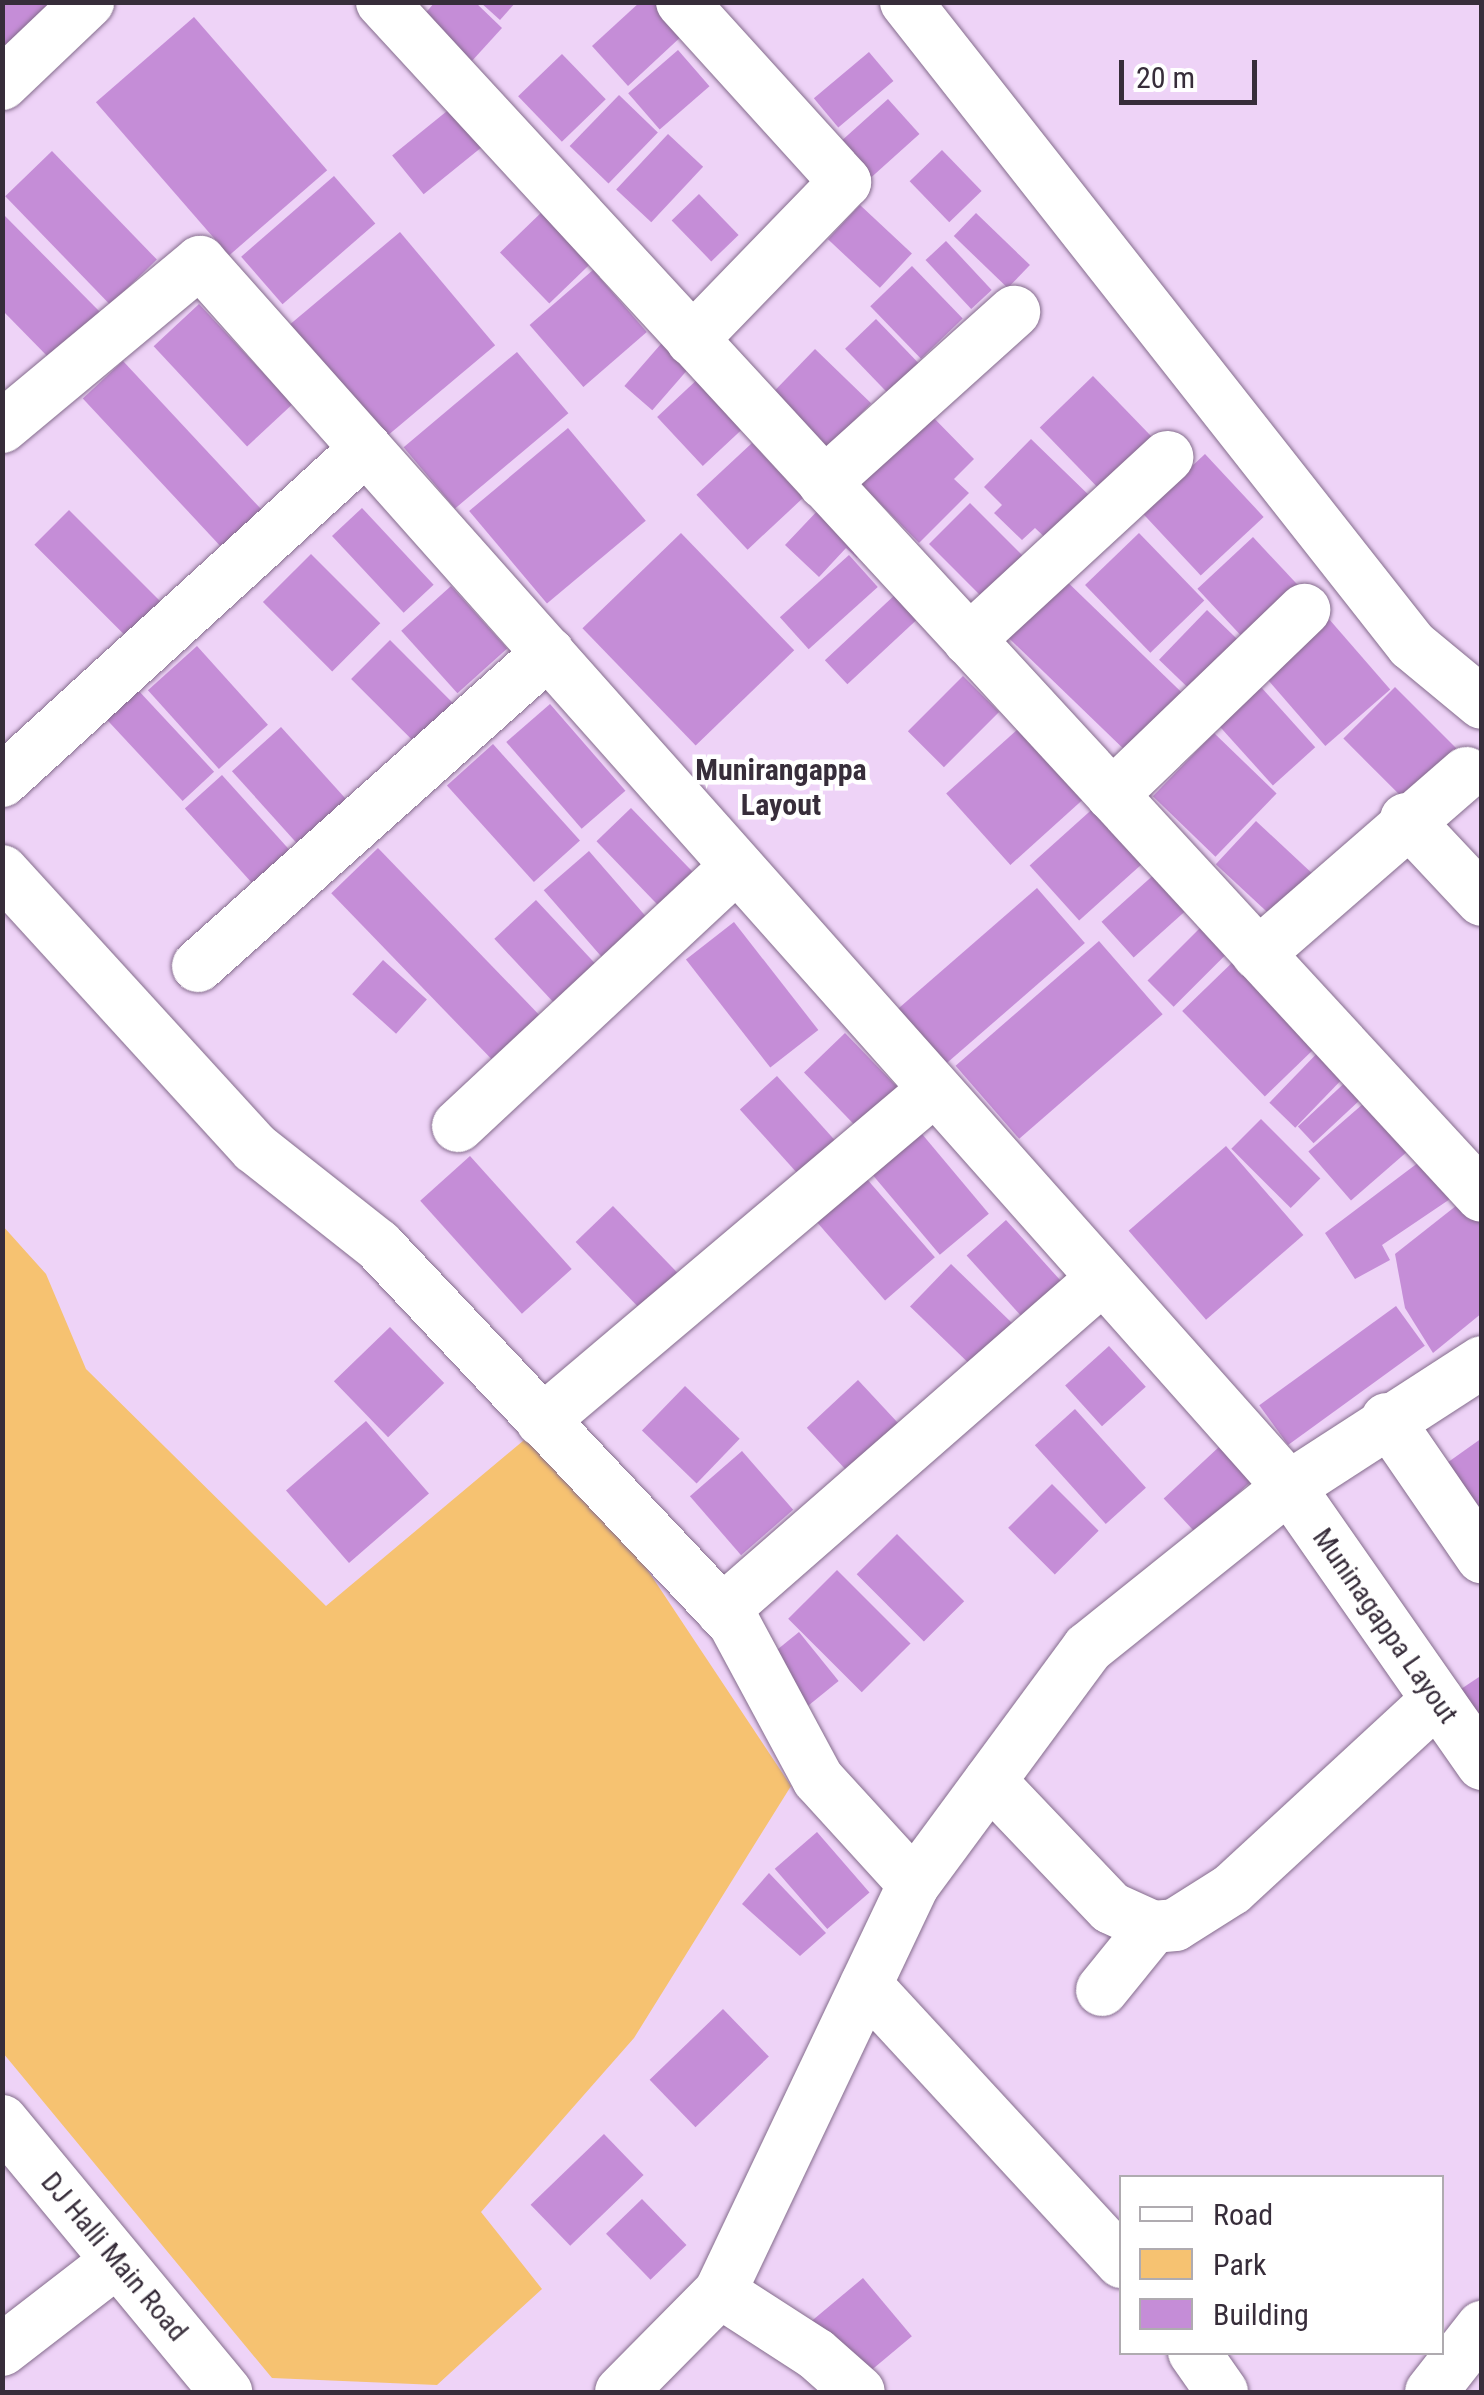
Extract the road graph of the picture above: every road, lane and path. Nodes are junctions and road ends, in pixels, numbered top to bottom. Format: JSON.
{"nodes":[{"id":1,"x":88,"y":2,"type":"edge"},
{"id":2,"x":382,"y":2,"type":"edge"},
{"id":3,"x":682,"y":2,"type":"edge"},
{"id":4,"x":906,"y":2,"type":"edge"},
{"id":5,"x":2,"y":84,"type":"edge"},
{"id":6,"x":1014,"y":312,"type":"dead end"},
{"id":7,"x":692,"y":340,"type":"junction"},
{"id":8,"x":2,"y":426,"type":"edge"},
{"id":9,"x":366,"y":449,"type":"junction"},
{"id":10,"x":1167,"y":457,"type":"dead end"},
{"id":11,"x":824,"y":483,"type":"junction"},
{"id":12,"x":1304,"y":610,"type":"dead end"},
{"id":13,"x":970,"y":640,"type":"junction"},
{"id":14,"x":548,"y":654,"type":"junction"},
{"id":15,"x":1482,"y":704,"type":"edge"},
{"id":16,"x":1466,"y":774,"type":"dead end"},
{"id":17,"x":2,"y":781,"type":"edge"},
{"id":18,"x":1112,"y":795,"type":"junction"},
{"id":19,"x":1406,"y":820,"type":"junction"},
{"id":20,"x":737,"y":866,"type":"junction"},
{"id":21,"x":2,"y":872,"type":"edge"},
{"id":22,"x":1482,"y":900,"type":"edge"},
{"id":23,"x":1258,"y":954,"type":"junction"},
{"id":24,"x":198,"y":966,"type":"dead end"},
{"id":25,"x":934,"y":1089,"type":"junction"},
{"id":26,"x":458,"y":1126,"type":"dead end"},
{"id":27,"x":1482,"y":1196,"type":"edge"},
{"id":28,"x":1103,"y":1278,"type":"junction"},
{"id":29,"x":1482,"y":1362,"type":"edge"},
{"id":30,"x":1386,"y":1419,"type":"junction"},
{"id":31,"x":542,"y":1420,"type":"junction"},
{"id":32,"x":1289,"y":1487,"type":"junction"},
{"id":33,"x":1482,"y":1557,"type":"edge"},
{"id":34,"x":722,"y":1611,"type":"junction"},
{"id":35,"x":1437,"y":1700,"type":"junction"},
{"id":36,"x":1482,"y":1764,"type":"edge"},
{"id":37,"x":990,"y":1781,"type":"junction"},
{"id":38,"x":914,"y":1884,"type":"junction"},
{"id":39,"x":1153,"y":1927,"type":"junction"},
{"id":40,"x":866,"y":1985,"type":"junction"},
{"id":41,"x":1102,"y":1990,"type":"dead end"},
{"id":42,"x":5,"y":2130,"type":"edge"},
{"id":43,"x":1119,"y":2259,"type":"edge"},
{"id":44,"x":117,"y":2260,"type":"junction"},
{"id":45,"x":720,"y":2292,"type":"junction"},
{"id":46,"x":1482,"y":2327,"type":"edge"},
{"id":47,"x":2,"y":2350,"type":"edge"},
{"id":48,"x":1196,"y":2355,"type":"edge"},
{"id":49,"x":636,"y":2386,"type":"edge"},
{"id":50,"x":226,"y":2392,"type":"edge"},
{"id":51,"x":858,"y":2392,"type":"edge"},
{"id":52,"x":1222,"y":2392,"type":"edge"},
{"id":53,"x":1431,"y":2392,"type":"edge"}],
"edges":[{"from":1,"to":5,"type":"street"},
{"from":2,"to":7,"type":"street"},
{"from":3,"to":7,"type":"street"},
{"from":4,"to":15,"type":"street"},
{"from":6,"to":11,"type":"street"},
{"from":7,"to":11,"type":"street"},
{"from":8,"to":9,"type":"street","name":"Muninagappa Layout"},
{"from":9,"to":14,"type":"street","name":"Muninagappa Layout"},
{"from":9,"to":17,"type":"street"},
{"from":10,"to":13,"type":"street"},
{"from":11,"to":13,"type":"street"},
{"from":12,"to":18,"type":"street"},
{"from":13,"to":18,"type":"street"},
{"from":14,"to":20,"type":"street","name":"Muninagappa Layout"},
{"from":14,"to":24,"type":"street"},
{"from":16,"to":19,"type":"street"},
{"from":18,"to":23,"type":"street"},
{"from":19,"to":22,"type":"street"},
{"from":19,"to":23,"type":"street"},
{"from":20,"to":25,"type":"street","name":"Muninagappa Layout"},
{"from":20,"to":26,"type":"street"},
{"from":21,"to":31,"type":"street"},
{"from":23,"to":27,"type":"street"},
{"from":25,"to":28,"type":"street","name":"Muninagappa Layout"},
{"from":25,"to":31,"type":"street"},
{"from":28,"to":32,"type":"street","name":"Muninagappa Layout"},
{"from":28,"to":34,"type":"street"},
{"from":29,"to":30,"type":"street"},
{"from":30,"to":32,"type":"street"},
{"from":30,"to":33,"type":"street"},
{"from":31,"to":34,"type":"street"},
{"from":32,"to":35,"type":"street","name":"Muninagappa Layout"},
{"from":32,"to":37,"type":"street"},
{"from":34,"to":38,"type":"street"},
{"from":35,"to":36,"type":"street","name":"Muninagappa Layout"},
{"from":35,"to":39,"type":"street"},
{"from":37,"to":38,"type":"street"},
{"from":37,"to":39,"type":"street"},
{"from":38,"to":40,"type":"street"},
{"from":39,"to":41,"type":"street"},
{"from":40,"to":43,"type":"street"},
{"from":40,"to":45,"type":"street"},
{"from":42,"to":44,"type":"street","name":"DJ Halli Main Road"},
{"from":44,"to":47,"type":"street"},
{"from":44,"to":50,"type":"street","name":"DJ Halli Main Road"},
{"from":45,"to":49,"type":"street"},
{"from":45,"to":51,"type":"street"},
{"from":46,"to":53,"type":"street"},
{"from":48,"to":52,"type":"street"}]}
